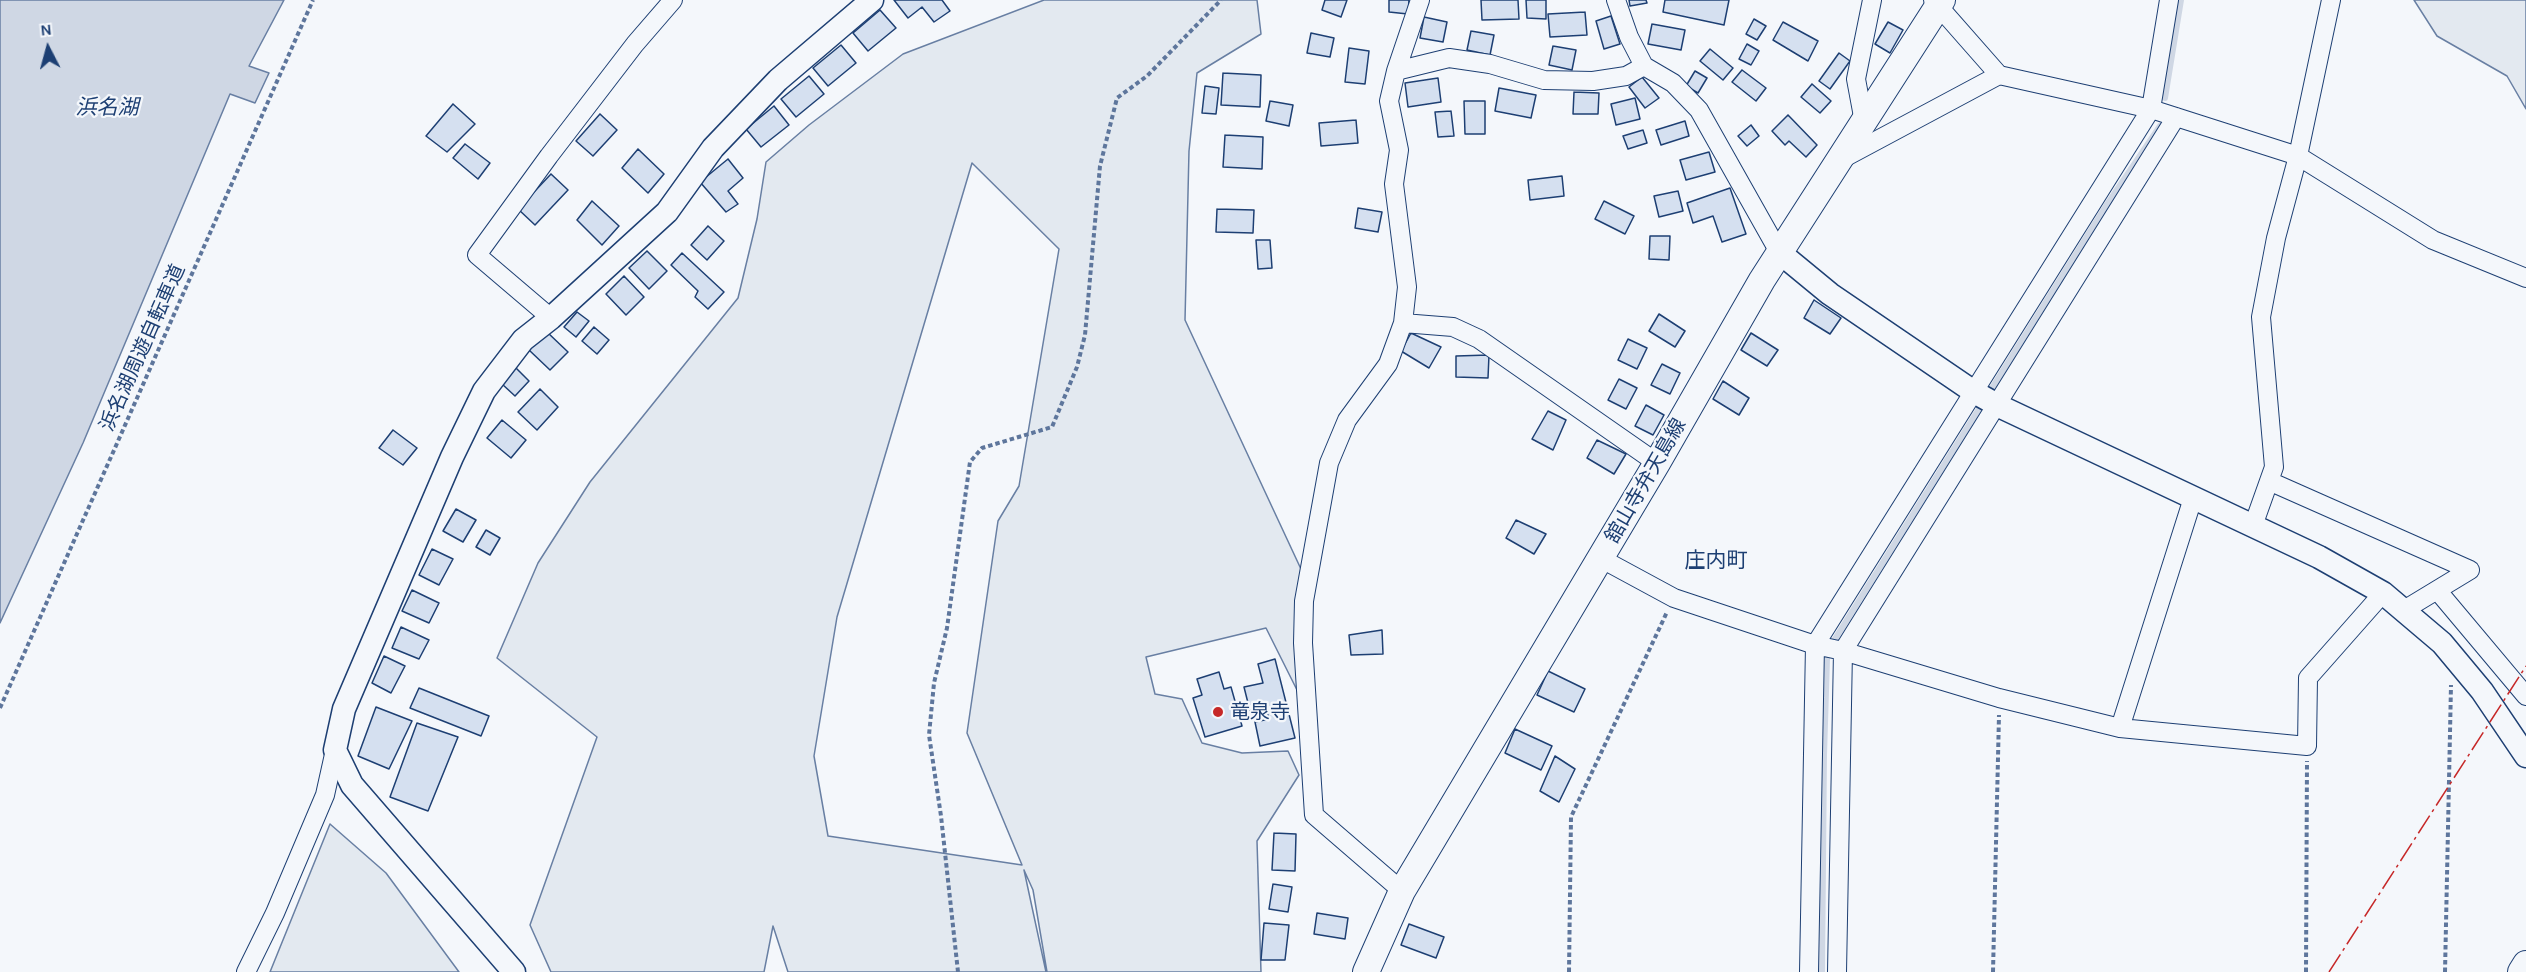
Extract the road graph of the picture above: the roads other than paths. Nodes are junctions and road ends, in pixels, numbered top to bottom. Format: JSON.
{"nodes":[{"id":1,"x":673,"y":0,"type":"edge"},
{"id":2,"x":872,"y":0,"type":"edge"},
{"id":3,"x":1420,"y":0,"type":"edge"},
{"id":4,"x":1616,"y":0,"type":"edge"},
{"id":5,"x":1872,"y":0,"type":"edge"},
{"id":6,"x":2169,"y":0,"type":"edge"},
{"id":7,"x":2331,"y":0,"type":"edge"},
{"id":8,"x":1938,"y":2,"type":"edge"},
{"id":9,"x":1644,"y":66,"type":"junction"},
{"id":10,"x":1396,"y":71,"type":"junction"},
{"id":11,"x":1999,"y":75,"type":"junction"},
{"id":12,"x":2151,"y":110,"type":"junction"},
{"id":13,"x":2176,"y":117,"type":"junction"},
{"id":14,"x":1864,"y":122,"type":"junction"},
{"id":15,"x":2298,"y":156,"type":"junction"},
{"id":16,"x":1838,"y":161,"type":"junction"},
{"id":17,"x":1779,"y":252,"type":"junction"},
{"id":18,"x":2526,"y":278,"type":"edge"},
{"id":19,"x":551,"y":318,"type":"junction"},
{"id":20,"x":1403,"y":323,"type":"junction"},
{"id":21,"x":1986,"y":398,"type":"junction"},
{"id":22,"x":1657,"y":463,"type":"junction"},
{"id":23,"x":2269,"y":481,"type":"junction"},
{"id":24,"x":2193,"y":498,"type":"junction"},
{"id":25,"x":2253,"y":526,"type":"junction"},
{"id":26,"x":1600,"y":558,"type":"junction"},
{"id":27,"x":2437,"y":590,"type":"junction"},
{"id":28,"x":2383,"y":593,"type":"junction"},
{"id":29,"x":2404,"y":610,"type":"junction"},
{"id":30,"x":1815,"y":645,"type":"junction"},
{"id":31,"x":1843,"y":651,"type":"junction"},
{"id":32,"x":2526,"y":696,"type":"edge"},
{"id":33,"x":2120,"y":728,"type":"junction"},
{"id":34,"x":335,"y":750,"type":"junction"},
{"id":35,"x":2526,"y":756,"type":"edge"},
{"id":36,"x":1402,"y":891,"type":"junction"},
{"id":37,"x":2526,"y":964,"type":"edge"},
{"id":38,"x":246,"y":972,"type":"edge"},
{"id":39,"x":514,"y":972,"type":"edge"},
{"id":40,"x":1366,"y":972,"type":"edge"},
{"id":41,"x":1809,"y":972,"type":"edge"},
{"id":42,"x":1837,"y":972,"type":"edge"},
{"id":43,"x":2521,"y":972,"type":"edge"}],
"edges":[{"from":1,"to":19,"type":"street"},
{"from":2,"to":19,"type":"street"},
{"from":3,"to":10,"type":"street"},
{"from":4,"to":9,"type":"street"},
{"from":5,"to":14,"type":"street"},
{"from":6,"to":12,"type":"street"},
{"from":7,"to":15,"type":"street"},
{"from":8,"to":11,"type":"street"},
{"from":8,"to":14,"type":"main road","name":"舘山寺弁天島線"},
{"from":9,"to":10,"type":"street"},
{"from":9,"to":17,"type":"street"},
{"from":10,"to":20,"type":"street"},
{"from":11,"to":12,"type":"street"},
{"from":11,"to":16,"type":"street"},
{"from":12,"to":13,"type":"street"},
{"from":12,"to":21,"type":"street"},
{"from":13,"to":15,"type":"street"},
{"from":13,"to":21,"type":"street"},
{"from":14,"to":16,"type":"main road","name":"舘山寺弁天島線"},
{"from":15,"to":18,"type":"street"},
{"from":15,"to":23,"type":"street"},
{"from":16,"to":17,"type":"main road","name":"舘山寺弁天島線"},
{"from":17,"to":21,"type":"street"},
{"from":17,"to":22,"type":"main road","name":"舘山寺弁天島線"},
{"from":19,"to":34,"type":"street"},
{"from":20,"to":22,"type":"street"},
{"from":20,"to":36,"type":"street"},
{"from":21,"to":24,"type":"street"},
{"from":21,"to":30,"type":"street"},
{"from":21,"to":31,"type":"street"},
{"from":22,"to":26,"type":"main road","name":"舘山寺弁天島線"},
{"from":23,"to":25,"type":"street"},
{"from":23,"to":27,"type":"street"},
{"from":24,"to":25,"type":"street"},
{"from":24,"to":33,"type":"street"},
{"from":25,"to":28,"type":"street"},
{"from":26,"to":30,"type":"street"},
{"from":26,"to":36,"type":"main road","name":"舘山寺弁天島線"},
{"from":27,"to":29,"type":"street"},
{"from":27,"to":32,"type":"street"},
{"from":28,"to":29,"type":"street"},
{"from":28,"to":33,"type":"street"},
{"from":29,"to":35,"type":"street"},
{"from":30,"to":31,"type":"street"},
{"from":30,"to":41,"type":"street"},
{"from":31,"to":33,"type":"street"},
{"from":31,"to":42,"type":"street"},
{"from":34,"to":38,"type":"street"},
{"from":34,"to":39,"type":"street"},
{"from":36,"to":40,"type":"main road","name":"舘山寺弁天島線"},
{"from":37,"to":43,"type":"main road"}]}
